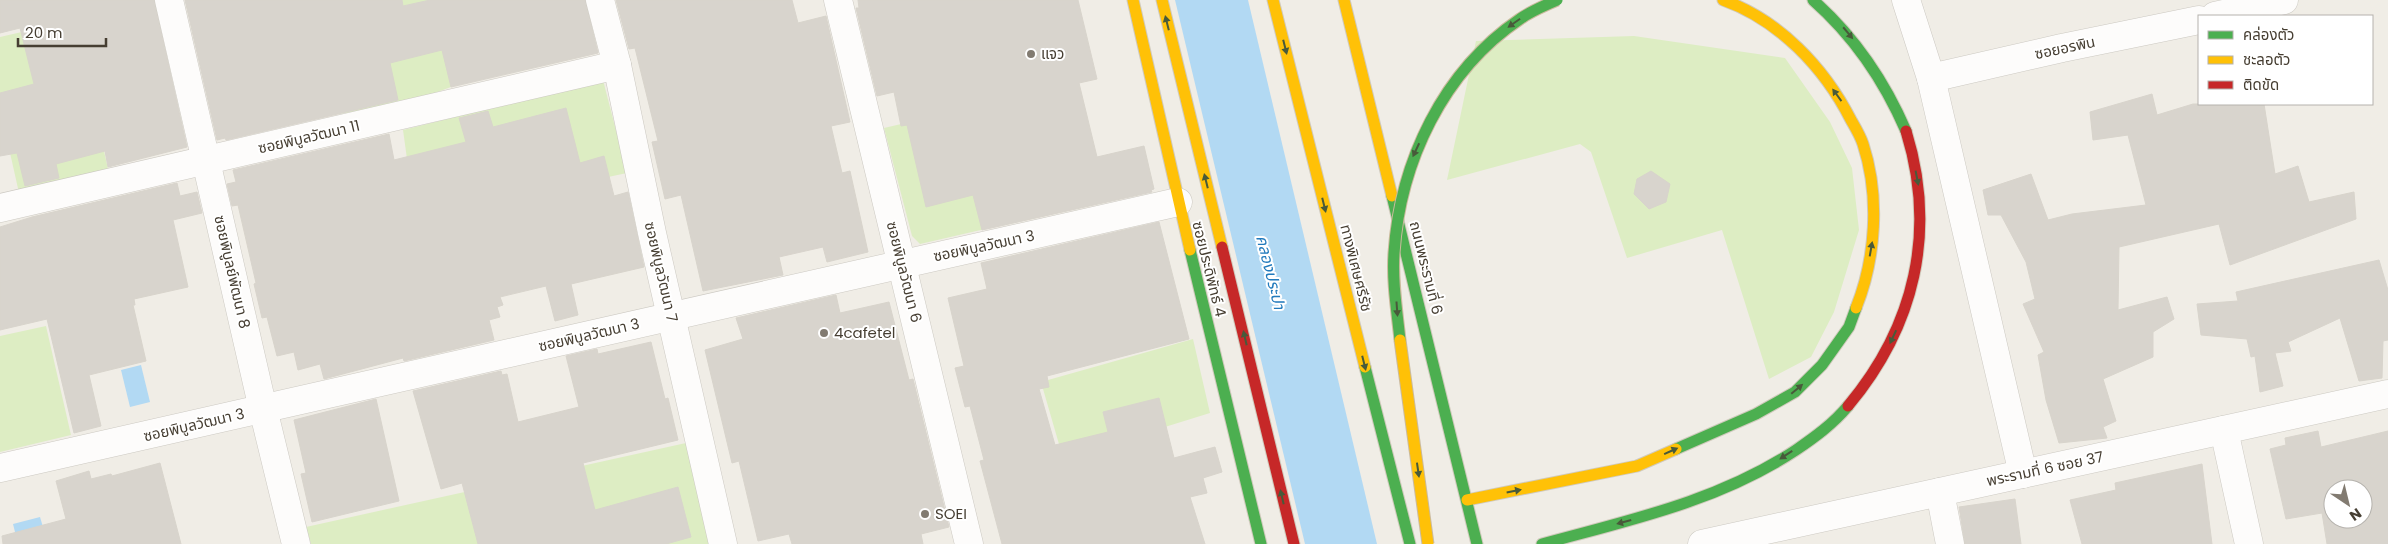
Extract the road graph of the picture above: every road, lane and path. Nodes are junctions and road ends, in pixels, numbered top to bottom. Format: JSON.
{"nodes":[{"id":1,"x":169,"y":0,"type":"edge"},
{"id":2,"x":600,"y":0,"type":"edge"},
{"id":3,"x":838,"y":0,"type":"edge"},
{"id":4,"x":1133,"y":0,"type":"edge"},
{"id":5,"x":1162,"y":0,"type":"edge"},
{"id":6,"x":1273,"y":0,"type":"edge"},
{"id":7,"x":1344,"y":0,"type":"edge"},
{"id":8,"x":1557,"y":0,"type":"edge"},
{"id":9,"x":1723,"y":0,"type":"edge"},
{"id":10,"x":1813,"y":0,"type":"edge"},
{"id":11,"x":1906,"y":0,"type":"edge"},
{"id":12,"x":2284,"y":0,"type":"edge"},
{"id":13,"x":2219,"y":15,"type":"edge"},
{"id":14,"x":2198,"y":20,"type":"edge"},
{"id":15,"x":617,"y":65,"type":"junction"},
{"id":16,"x":1931,"y":78,"type":"junction"},
{"id":17,"x":207,"y":161,"type":"junction"},
{"id":18,"x":1178,"y":202,"type":"junction"},
{"id":19,"x":0,"y":208,"type":"edge"},
{"id":20,"x":902,"y":264,"type":"junction"},
{"id":21,"x":670,"y":316,"type":"junction"},
{"id":22,"x":2388,"y":394,"type":"edge"},
{"id":23,"x":263,"y":409,"type":"junction"},
{"id":24,"x":2224,"y":430,"type":"junction"},
{"id":25,"x":0,"y":468,"type":"edge"},
{"id":26,"x":2023,"y":474,"type":"junction"},
{"id":27,"x":1940,"y":492,"type":"junction"},
{"id":28,"x":1467,"y":500,"type":"junction"},
{"id":29,"x":296,"y":544,"type":"edge"},
{"id":30,"x":723,"y":544,"type":"edge"},
{"id":31,"x":969,"y":544,"type":"edge"},
{"id":32,"x":1261,"y":544,"type":"edge"},
{"id":33,"x":1294,"y":544,"type":"edge"},
{"id":34,"x":1410,"y":544,"type":"edge"},
{"id":35,"x":1428,"y":544,"type":"edge"},
{"id":36,"x":1477,"y":544,"type":"edge"},
{"id":37,"x":1542,"y":544,"type":"edge"},
{"id":38,"x":1702,"y":544,"type":"edge"},
{"id":39,"x":1950,"y":544,"type":"edge"},
{"id":40,"x":2249,"y":544,"type":"edge"}],
"edges":[{"from":1,"to":17,"type":"street","name":"ซอยพิบูลย์พัฒนา 8"},
{"from":2,"to":15,"type":"street","name":"ซอยพิบูลวัฒนา 7"},
{"from":3,"to":20,"type":"street","name":"ซอยพิบูลวัฒนา 6"},
{"from":4,"to":18,"type":"main road","name":"ซอยประดิพัทธ์ 4"},
{"from":33,"to":5,"type":"main road","one_way":true},
{"from":6,"to":34,"type":"main road","name":"ทางพิเศษศรีรัช","one_way":true},
{"from":7,"to":28,"type":"main road","name":"ถนนพระรามที่ 6"},
{"from":8,"to":35,"type":"main road","one_way":true,"bridge":true},
{"from":28,"to":9,"type":"main road","one_way":true},
{"from":10,"to":37,"type":"main road","one_way":true},
{"from":11,"to":16,"type":"street"},
{"from":12,"to":13,"type":"street"},
{"from":14,"to":16,"type":"street","name":"ซอยอรพิน"},
{"from":15,"to":17,"type":"street","name":"ซอยพิบูลวัฒนา 11"},
{"from":15,"to":21,"type":"street","name":"ซอยพิบูลวัฒนา 7"},
{"from":16,"to":26,"type":"street"},
{"from":17,"to":19,"type":"street","name":"ซอยพิบูลวัฒนา 11"},
{"from":17,"to":23,"type":"street","name":"ซอยพิบูลย์พัฒนา 8"},
{"from":18,"to":20,"type":"street","name":"ซอยพิบูลวัฒนา 3"},
{"from":18,"to":32,"type":"main road","name":"ซอยประดิพัทธ์ 4"},
{"from":20,"to":21,"type":"street","name":"ซอยพิบูลวัฒนา 3"},
{"from":20,"to":31,"type":"street","name":"ซอยพิบูลวัฒนา 6"},
{"from":21,"to":23,"type":"street","name":"ซอยพิบูลวัฒนา 3"},
{"from":21,"to":30,"type":"street","name":"ซอยพิบูลวัฒนา 7"},
{"from":22,"to":24,"type":"street","name":"พระรามที่ 6 ซอย 37"},
{"from":23,"to":25,"type":"street","name":"ซอยพิบูลวัฒนา 3"},
{"from":23,"to":29,"type":"street","name":"ซอยพิบูลย์พัฒนา 8"},
{"from":24,"to":26,"type":"street","name":"พระรามที่ 6 ซอย 37"},
{"from":24,"to":40,"type":"street"},
{"from":26,"to":27,"type":"street","name":"พระรามที่ 6 ซอย 37"},
{"from":27,"to":38,"type":"street","name":"พระรามที่ 6 ซอย 37"},
{"from":27,"to":39,"type":"street"},
{"from":28,"to":36,"type":"main road","name":"ถนนพระรามที่ 6"}]}
